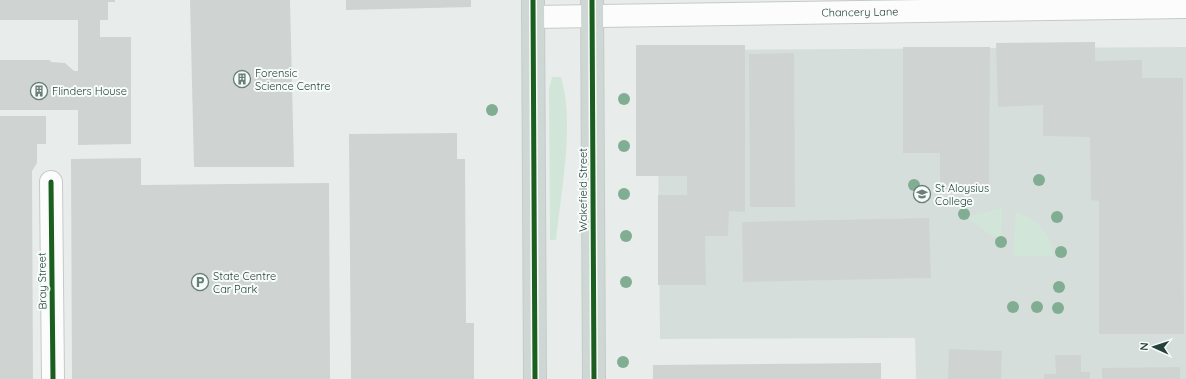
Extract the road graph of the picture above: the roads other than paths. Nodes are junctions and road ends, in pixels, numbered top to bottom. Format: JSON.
{"nodes":[{"id":1,"x":1186,"y":6,"type":"edge"},
{"id":2,"x":592,"y":8,"type":"edge"},
{"id":3,"x":533,"y":9,"type":"edge"},
{"id":4,"x":51,"y":182,"type":"dead end"},
{"id":5,"x":53,"y":379,"type":"edge"},
{"id":6,"x":535,"y":379,"type":"edge"},
{"id":7,"x":594,"y":379,"type":"edge"}],
"edges":[{"from":1,"to":2,"type":"street","name":"Chancery Lane"},
{"from":2,"to":3,"type":"street","name":"Chancery Lane"},
{"from":2,"to":7,"type":"main road","name":"Wakefield Street"},
{"from":3,"to":6,"type":"main road"},
{"from":4,"to":5,"type":"street","name":"Bray Street"}]}
